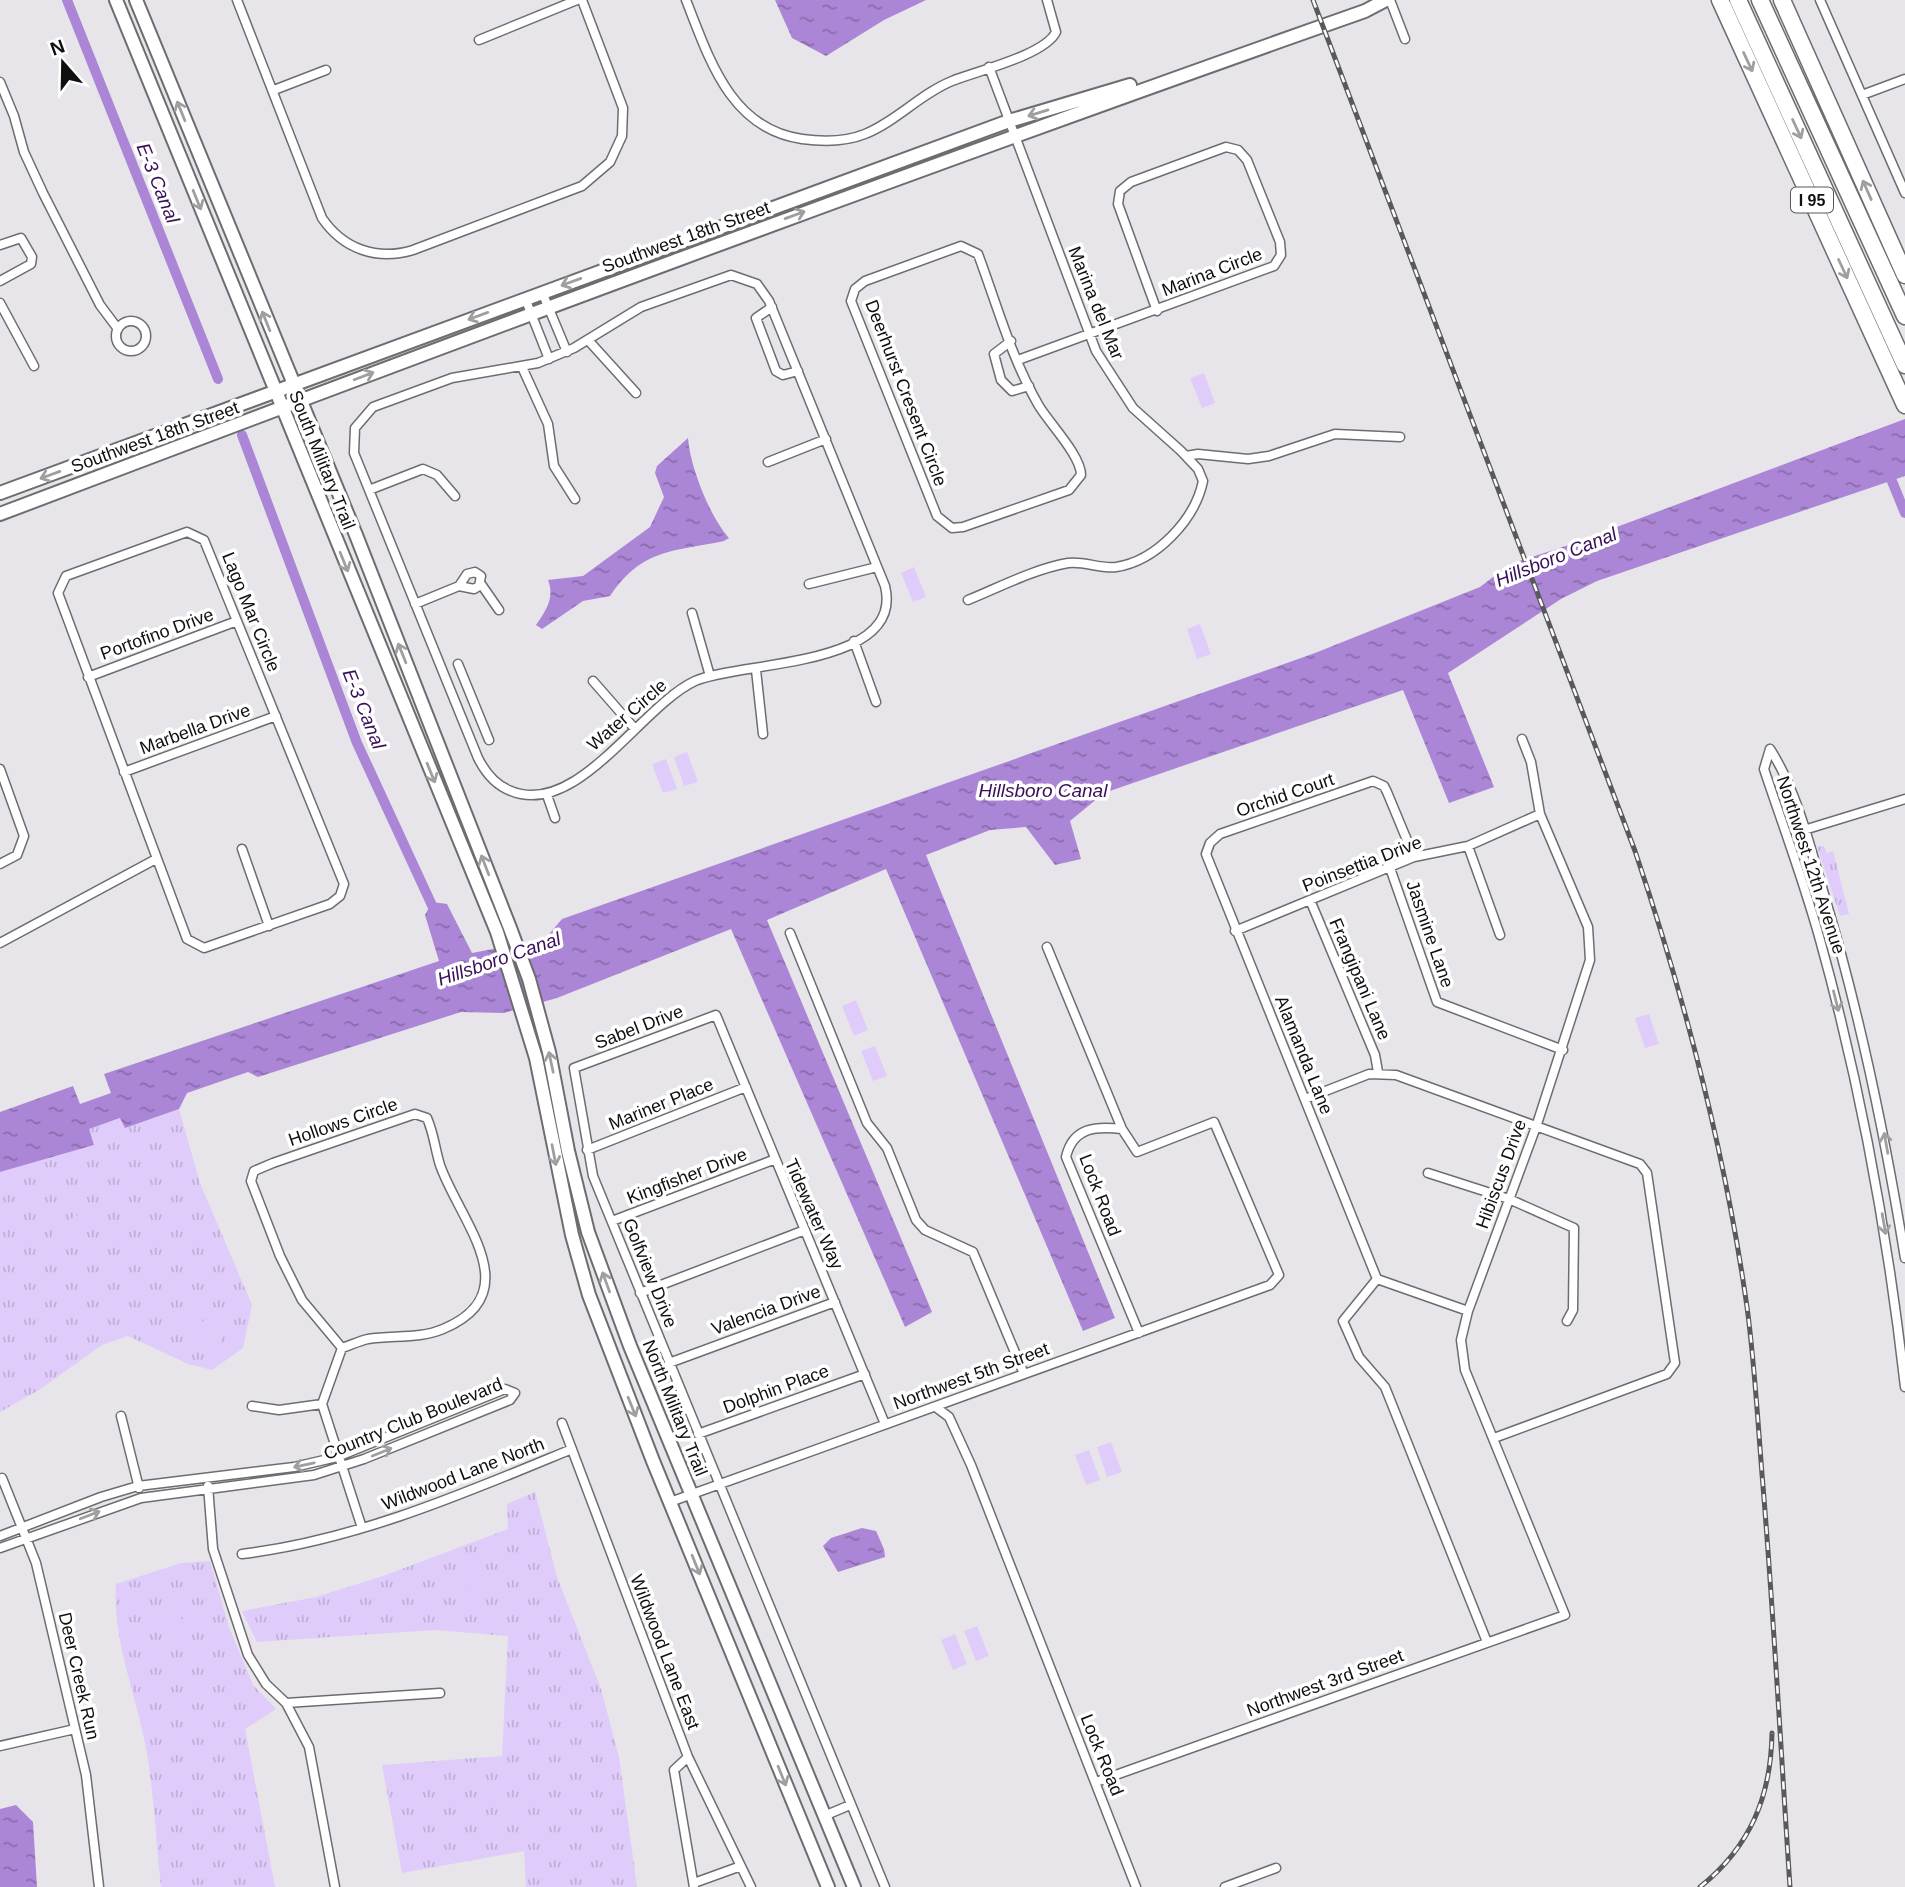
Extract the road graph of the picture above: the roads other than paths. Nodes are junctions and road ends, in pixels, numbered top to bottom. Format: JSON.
{"nodes":[{"id":1,"x":116,"y":0,"type":"edge"},
{"id":2,"x":136,"y":0,"type":"edge"},
{"id":3,"x":237,"y":0,"type":"edge"},
{"id":4,"x":580,"y":0,"type":"edge"},
{"id":5,"x":686,"y":0,"type":"edge"},
{"id":6,"x":1047,"y":0,"type":"edge"},
{"id":7,"x":1386,"y":0,"type":"edge"},
{"id":8,"x":1720,"y":0,"type":"edge"},
{"id":9,"x":1738,"y":0,"type":"edge"},
{"id":10,"x":1760,"y":0,"type":"edge"},
{"id":11,"x":1782,"y":0,"type":"edge"},
{"id":12,"x":1820,"y":0,"type":"edge"},
{"id":13,"x":1405,"y":39,"type":"dead end"},
{"id":14,"x":479,"y":40,"type":"dead end"},
{"id":15,"x":989,"y":66,"type":"junction"},
{"id":16,"x":326,"y":70,"type":"dead end"},
{"id":17,"x":1905,"y":79,"type":"edge"},
{"id":18,"x":0,"y":82,"type":"edge"},
{"id":19,"x":274,"y":90,"type":"junction"},
{"id":20,"x":1862,"y":95,"type":"junction"},
{"id":21,"x":1009,"y":121,"type":"junction"},
{"id":22,"x":1014,"y":134,"type":"junction"},
{"id":23,"x":1905,"y":193,"type":"edge"},
{"id":24,"x":0,"y":245,"type":"edge"},
{"id":25,"x":1905,"y":275,"type":"edge"},
{"id":26,"x":0,"y":281,"type":"edge"},
{"id":27,"x":542,"y":292,"type":"junction"},
{"id":28,"x":525,"y":298,"type":"junction"},
{"id":29,"x":0,"y":303,"type":"edge"},
{"id":30,"x":548,"y":307,"type":"junction"},
{"id":31,"x":772,"y":307,"type":"junction"},
{"id":32,"x":1157,"y":311,"type":"junction"},
{"id":33,"x":531,"y":313,"type":"junction"},
{"id":34,"x":1905,"y":316,"type":"edge"},
{"id":35,"x":118,"y":329,"type":"dead end"},
{"id":36,"x":1089,"y":334,"type":"junction"},
{"id":37,"x":588,"y":340,"type":"junction"},
{"id":38,"x":1011,"y":341,"type":"junction"},
{"id":39,"x":567,"y":352,"type":"junction"},
{"id":40,"x":549,"y":359,"type":"junction"},
{"id":41,"x":1018,"y":360,"type":"junction"},
{"id":42,"x":1905,"y":365,"type":"edge"},
{"id":43,"x":34,"y":366,"type":"dead end"},
{"id":44,"x":522,"y":368,"type":"junction"},
{"id":45,"x":798,"y":371,"type":"junction"},
{"id":46,"x":293,"y":384,"type":"junction"},
{"id":47,"x":1029,"y":386,"type":"junction"},
{"id":48,"x":275,"y":391,"type":"junction"},
{"id":49,"x":636,"y":393,"type":"dead end"},
{"id":50,"x":300,"y":401,"type":"junction"},
{"id":51,"x":1904,"y":403,"type":"edge"},
{"id":52,"x":282,"y":408,"type":"junction"},
{"id":53,"x":1400,"y":437,"type":"dead end"},
{"id":54,"x":826,"y":439,"type":"junction"},
{"id":55,"x":1186,"y":456,"type":"junction"},
{"id":56,"x":768,"y":462,"type":"dead end"},
{"id":57,"x":369,"y":490,"type":"junction"},
{"id":58,"x":0,"y":493,"type":"edge"},
{"id":59,"x":456,"y":496,"type":"dead end"},
{"id":60,"x":575,"y":499,"type":"dead end"},
{"id":61,"x":0,"y":514,"type":"edge"},
{"id":62,"x":877,"y":567,"type":"junction"},
{"id":63,"x":481,"y":584,"type":"junction"},
{"id":64,"x":809,"y":584,"type":"dead end"},
{"id":65,"x":459,"y":586,"type":"junction"},
{"id":66,"x":968,"y":600,"type":"dead end"},
{"id":67,"x":415,"y":604,"type":"junction"},
{"id":68,"x":499,"y":610,"type":"dead end"},
{"id":69,"x":692,"y":613,"type":"dead end"},
{"id":70,"x":237,"y":621,"type":"junction"},
{"id":71,"x":854,"y":641,"type":"junction"},
{"id":72,"x":458,"y":664,"type":"dead end"},
{"id":73,"x":756,"y":670,"type":"junction"},
{"id":74,"x":710,"y":676,"type":"junction"},
{"id":75,"x":88,"y":677,"type":"junction"},
{"id":76,"x":593,"y":681,"type":"dead end"},
{"id":77,"x":876,"y":702,"type":"dead end"},
{"id":78,"x":276,"y":716,"type":"junction"},
{"id":79,"x":482,"y":724,"type":"junction"},
{"id":80,"x":635,"y":729,"type":"junction"},
{"id":81,"x":467,"y":730,"type":"junction"},
{"id":82,"x":763,"y":734,"type":"dead end"},
{"id":83,"x":1522,"y":739,"type":"dead end"},
{"id":84,"x":489,"y":740,"type":"dead end"},
{"id":85,"x":0,"y":769,"type":"edge"},
{"id":86,"x":124,"y":772,"type":"junction"},
{"id":87,"x":1373,"y":782,"type":"joint"},
{"id":88,"x":547,"y":795,"type":"junction"},
{"id":89,"x":1905,"y":799,"type":"edge"},
{"id":90,"x":1541,"y":814,"type":"junction"},
{"id":91,"x":555,"y":818,"type":"dead end"},
{"id":92,"x":1804,"y":830,"type":"junction"},
{"id":93,"x":1210,"y":843,"type":"joint"},
{"id":94,"x":1468,"y":846,"type":"junction"},
{"id":95,"x":242,"y":849,"type":"dead end"},
{"id":96,"x":1414,"y":857,"type":"junction"},
{"id":97,"x":156,"y":859,"type":"junction"},
{"id":98,"x":0,"y":864,"type":"edge"},
{"id":99,"x":1390,"y":867,"type":"junction"},
{"id":100,"x":1310,"y":900,"type":"junction"},
{"id":101,"x":269,"y":926,"type":"junction"},
{"id":102,"x":510,"y":928,"type":"joint"},
{"id":103,"x":1235,"y":931,"type":"junction"},
{"id":104,"x":790,"y":933,"type":"dead end"},
{"id":105,"x":1500,"y":935,"type":"dead end"},
{"id":106,"x":0,"y":943,"type":"edge"},
{"id":107,"x":1046,"y":947,"type":"dead end"},
{"id":108,"x":716,"y":1015,"type":"joint"},
{"id":109,"x":1563,"y":1050,"type":"junction"},
{"id":110,"x":574,"y":1069,"type":"joint"},
{"id":111,"x":1378,"y":1072,"type":"junction"},
{"id":112,"x":746,"y":1087,"type":"junction"},
{"id":113,"x":1305,"y":1099,"type":"junction"},
{"id":114,"x":1882,"y":1121,"type":"junction"},
{"id":115,"x":1865,"y":1123,"type":"junction"},
{"id":116,"x":1537,"y":1124,"type":"junction"},
{"id":117,"x":1122,"y":1129,"type":"junction"},
{"id":118,"x":587,"y":1150,"type":"junction"},
{"id":119,"x":773,"y":1160,"type":"junction"},
{"id":120,"x":1428,"y":1173,"type":"dead end"},
{"id":121,"x":1509,"y":1199,"type":"junction"},
{"id":122,"x":612,"y":1221,"type":"junction"},
{"id":123,"x":806,"y":1230,"type":"junction"},
{"id":124,"x":1905,"y":1258,"type":"edge"},
{"id":125,"x":1377,"y":1279,"type":"junction"},
{"id":126,"x":640,"y":1293,"type":"junction"},
{"id":127,"x":835,"y":1301,"type":"junction"},
{"id":128,"x":1468,"y":1311,"type":"junction"},
{"id":129,"x":1567,"y":1321,"type":"dead end"},
{"id":130,"x":1139,"y":1333,"type":"junction"},
{"id":131,"x":342,"y":1348,"type":"junction"},
{"id":132,"x":668,"y":1363,"type":"junction"},
{"id":133,"x":865,"y":1374,"type":"junction"},
{"id":134,"x":1024,"y":1374,"type":"junction"},
{"id":135,"x":1905,"y":1387,"type":"edge"},
{"id":136,"x":322,"y":1404,"type":"junction"},
{"id":137,"x":252,"y":1406,"type":"dead end"},
{"id":138,"x":937,"y":1408,"type":"junction"},
{"id":139,"x":121,"y":1416,"type":"dead end"},
{"id":140,"x":562,"y":1423,"type":"dead end"},
{"id":141,"x":885,"y":1424,"type":"junction"},
{"id":142,"x":698,"y":1434,"type":"junction"},
{"id":143,"x":1494,"y":1438,"type":"junction"},
{"id":144,"x":572,"y":1449,"type":"junction"},
{"id":145,"x":337,"y":1457,"type":"junction"},
{"id":146,"x":342,"y":1466,"type":"junction"},
{"id":147,"x":207,"y":1476,"type":"junction"},
{"id":148,"x":2,"y":1478,"type":"dead end"},
{"id":149,"x":720,"y":1483,"type":"junction"},
{"id":150,"x":138,"y":1486,"type":"junction"},
{"id":151,"x":209,"y":1489,"type":"junction"},
{"id":152,"x":691,"y":1494,"type":"junction"},
{"id":153,"x":141,"y":1498,"type":"junction"},
{"id":154,"x":670,"y":1502,"type":"junction"},
{"id":155,"x":21,"y":1528,"type":"junction"},
{"id":156,"x":362,"y":1528,"type":"junction"},
{"id":157,"x":0,"y":1536,"type":"edge"},
{"id":158,"x":26,"y":1538,"type":"junction"},
{"id":159,"x":0,"y":1548,"type":"edge"},
{"id":160,"x":242,"y":1554,"type":"dead end"},
{"id":161,"x":1565,"y":1615,"type":"joint"},
{"id":162,"x":1487,"y":1642,"type":"junction"},
{"id":163,"x":440,"y":1693,"type":"dead end"},
{"id":164,"x":286,"y":1703,"type":"junction"},
{"id":165,"x":75,"y":1729,"type":"junction"},
{"id":166,"x":0,"y":1746,"type":"edge"},
{"id":167,"x":688,"y":1757,"type":"junction"},
{"id":168,"x":1096,"y":1782,"type":"junction"},
{"id":169,"x":850,"y":1805,"type":"junction"},
{"id":170,"x":824,"y":1816,"type":"junction"},
{"id":171,"x":741,"y":1866,"type":"junction"},
{"id":172,"x":1276,"y":1868,"type":"dead end"},
{"id":173,"x":694,"y":1885,"type":"edge"},
{"id":174,"x":99,"y":1887,"type":"edge"},
{"id":175,"x":335,"y":1887,"type":"edge"},
{"id":176,"x":751,"y":1887,"type":"edge"},
{"id":177,"x":828,"y":1887,"type":"edge"},
{"id":178,"x":853,"y":1887,"type":"edge"},
{"id":179,"x":885,"y":1887,"type":"edge"},
{"id":180,"x":1136,"y":1887,"type":"edge"},
{"id":181,"x":1225,"y":1887,"type":"edge"}],
"edges":[{"from":1,"to":48,"type":"street","name":"South Military Trail","one_way":true},
{"from":46,"to":2,"type":"street","name":"South Military Trail","one_way":true},
{"from":3,"to":19,"type":"street"},
{"from":4,"to":14,"type":"street"},
{"from":4,"to":19,"type":"street"},
{"from":5,"to":15,"type":"street"},
{"from":6,"to":15,"type":"street"},
{"from":7,"to":13,"type":"street"},
{"from":7,"to":21,"type":"street","name":"Southwest 18th Street","one_way":true},
{"from":7,"to":22,"type":"street","name":"Southwest 18th Street"},
{"from":8,"to":51,"type":"highway","number":"I 95","one_way":true},
{"from":9,"to":42,"type":"highway","one_way":true},
{"from":10,"to":34,"type":"highway"},
{"from":25,"to":11,"type":"highway","one_way":true},
{"from":12,"to":20,"type":"street"},
{"from":15,"to":21,"type":"street","name":"Marina del Mar"},
{"from":16,"to":19,"type":"street"},
{"from":17,"to":20,"type":"street"},
{"from":18,"to":35,"type":"street"},
{"from":20,"to":23,"type":"street"},
{"from":21,"to":22,"type":"street","name":"Marina del Mar"},
{"from":21,"to":27,"type":"street","name":"Southwest 18th Street","one_way":true},
{"from":30,"to":22,"type":"street","name":"Southwest 18th Street","one_way":true},
{"from":22,"to":36,"type":"street","name":"Marina del Mar"},
{"from":24,"to":26,"type":"street"},
{"from":27,"to":28,"type":"street","name":"Southwest 18th Street"},
{"from":27,"to":30,"type":"street"},
{"from":28,"to":33,"type":"street"},
{"from":28,"to":46,"type":"street","name":"Southwest 18th Street","one_way":true},
{"from":29,"to":43,"type":"street"},
{"from":30,"to":33,"type":"street","name":"Southwest 18th Street"},
{"from":30,"to":39,"type":"street"},
{"from":31,"to":37,"type":"street","name":"Water Circle"},
{"from":31,"to":45,"type":"street","name":"Water Circle"},
{"from":31,"to":45,"type":"street"},
{"from":32,"to":32,"type":"street","name":"Marina Circle"},
{"from":32,"to":36,"type":"street"},
{"from":33,"to":40,"type":"street"},
{"from":50,"to":33,"type":"street","name":"Southwest 18th Street","one_way":true},
{"from":36,"to":41,"type":"street"},
{"from":36,"to":55,"type":"street","name":"Marina del Mar"},
{"from":37,"to":39,"type":"street","name":"Water Circle"},
{"from":37,"to":49,"type":"street"},
{"from":38,"to":41,"type":"street","name":"Deerhurst Cresent Circle"},
{"from":38,"to":47,"type":"street"},
{"from":38,"to":47,"type":"street","name":"Deerhurst Cresent Circle"},
{"from":39,"to":40,"type":"street","name":"Water Circle"},
{"from":40,"to":44,"type":"street","name":"Water Circle"},
{"from":41,"to":47,"type":"street","name":"Deerhurst Cresent Circle"},
{"from":44,"to":57,"type":"street","name":"Water Circle"},
{"from":44,"to":60,"type":"street"},
{"from":45,"to":54,"type":"street","name":"Water Circle"},
{"from":46,"to":48,"type":"street","name":"Southwest 18th Street"},
{"from":46,"to":50,"type":"street","name":"South Military Trail"},
{"from":48,"to":52,"type":"street","name":"South Military Trail"},
{"from":48,"to":58,"type":"street","name":"Southwest 18th Street","one_way":true},
{"from":50,"to":52,"type":"street","name":"Southwest 18th Street"},
{"from":102,"to":50,"type":"street","name":"South Military Trail","one_way":true},
{"from":52,"to":61,"type":"street","name":"Southwest 18th Street"},
{"from":52,"to":154,"type":"street","name":"South Military Trail","one_way":true},
{"from":53,"to":55,"type":"street"},
{"from":54,"to":56,"type":"street"},
{"from":54,"to":62,"type":"street","name":"Water Circle"},
{"from":55,"to":66,"type":"street","name":"Marina del Mar"},
{"from":57,"to":59,"type":"street"},
{"from":57,"to":67,"type":"street","name":"Water Circle"},
{"from":62,"to":64,"type":"street"},
{"from":62,"to":71,"type":"street","name":"Water Circle"},
{"from":63,"to":65,"type":"street"},
{"from":63,"to":65,"type":"street"},
{"from":63,"to":68,"type":"street"},
{"from":65,"to":67,"type":"street"},
{"from":67,"to":81,"type":"street","name":"Water Circle"},
{"from":69,"to":74,"type":"street"},
{"from":70,"to":75,"type":"street","name":"Portofino Drive"},
{"from":70,"to":75,"type":"street","name":"Lago Mar Circle"},
{"from":70,"to":78,"type":"street","name":"Lago Mar Circle"},
{"from":71,"to":73,"type":"street","name":"Water Circle"},
{"from":71,"to":77,"type":"street"},
{"from":72,"to":79,"type":"street"},
{"from":73,"to":74,"type":"street","name":"Water Circle"},
{"from":73,"to":82,"type":"street"},
{"from":74,"to":80,"type":"street","name":"Water Circle"},
{"from":75,"to":86,"type":"street","name":"Lago Mar Circle"},
{"from":76,"to":80,"type":"street"},
{"from":78,"to":86,"type":"street","name":"Marbella Drive"},
{"from":78,"to":101,"type":"street","name":"Lago Mar Circle"},
{"from":79,"to":81,"type":"street"},
{"from":79,"to":84,"type":"street"},
{"from":80,"to":88,"type":"street","name":"Water Circle"},
{"from":81,"to":88,"type":"street","name":"Water Circle"},
{"from":83,"to":90,"type":"street","name":"Hibiscus Drive"},
{"from":85,"to":98,"type":"street"},
{"from":86,"to":97,"type":"street","name":"Lago Mar Circle"},
{"from":87,"to":93,"type":"street","name":"Orchid Court"},
{"from":87,"to":96,"type":"street","name":"Jasmine Lane"},
{"from":88,"to":91,"type":"street"},
{"from":89,"to":92,"type":"street"},
{"from":90,"to":94,"type":"street","name":"Poinsettia Drive"},
{"from":90,"to":109,"type":"street","name":"Hibiscus Drive"},
{"from":92,"to":114,"type":"street","name":"Northwest 12th Avenue"},
{"from":92,"to":115,"type":"street","name":"Northwest 12th Avenue","one_way":true},
{"from":93,"to":103,"type":"street","name":"Alamanda Lane"},
{"from":94,"to":96,"type":"street","name":"Poinsettia Drive"},
{"from":94,"to":105,"type":"street"},
{"from":95,"to":101,"type":"street"},
{"from":96,"to":99,"type":"street","name":"Poinsettia Drive"},
{"from":97,"to":101,"type":"street","name":"Lago Mar Circle"},
{"from":97,"to":106,"type":"street"},
{"from":99,"to":100,"type":"street","name":"Poinsettia Drive"},
{"from":99,"to":109,"type":"street","name":"Jasmine Lane"},
{"from":100,"to":103,"type":"street","name":"Poinsettia Drive"},
{"from":100,"to":111,"type":"street","name":"Frangipani Lane"},
{"from":152,"to":102,"type":"street","name":"North Military Trail","one_way":true},
{"from":103,"to":113,"type":"street","name":"Alamanda Lane"},
{"from":104,"to":134,"type":"street"},
{"from":107,"to":117,"type":"street"},
{"from":108,"to":110,"type":"street","name":"Sabel Drive"},
{"from":108,"to":112,"type":"street","name":"Tidewater Way"},
{"from":109,"to":116,"type":"street","name":"Hibiscus Drive"},
{"from":110,"to":118,"type":"street","name":"Golfview Drive"},
{"from":111,"to":113,"type":"street"},
{"from":111,"to":116,"type":"street"},
{"from":112,"to":118,"type":"street","name":"Mariner Place"},
{"from":112,"to":119,"type":"street","name":"Tidewater Way"},
{"from":113,"to":125,"type":"street","name":"Alamanda Lane"},
{"from":114,"to":115,"type":"street"},
{"from":124,"to":114,"type":"street","name":"Northwest 12th Avenue","one_way":true},
{"from":115,"to":135,"type":"street","name":"Northwest 12th Avenue","one_way":true},
{"from":116,"to":121,"type":"street","name":"Hibiscus Drive"},
{"from":116,"to":143,"type":"street"},
{"from":117,"to":130,"type":"street","name":"Lock Road"},
{"from":117,"to":130,"type":"street","name":"Northwest 5th Street"},
{"from":118,"to":122,"type":"street","name":"Golfview Drive"},
{"from":119,"to":122,"type":"street","name":"Kingfisher Drive"},
{"from":119,"to":123,"type":"street","name":"Tidewater Way"},
{"from":120,"to":121,"type":"street"},
{"from":121,"to":128,"type":"street","name":"Hibiscus Drive"},
{"from":121,"to":129,"type":"street"},
{"from":122,"to":126,"type":"street","name":"Golfview Drive"},
{"from":123,"to":126,"type":"street"},
{"from":123,"to":127,"type":"street","name":"Tidewater Way"},
{"from":125,"to":128,"type":"street"},
{"from":125,"to":162,"type":"street"},
{"from":126,"to":132,"type":"street","name":"Golfview Drive"},
{"from":127,"to":132,"type":"street","name":"Valencia Drive"},
{"from":127,"to":133,"type":"street","name":"Tidewater Way"},
{"from":128,"to":143,"type":"street","name":"Hibiscus Drive"},
{"from":130,"to":134,"type":"street","name":"Northwest 5th Street"},
{"from":131,"to":131,"type":"street","name":"Hollows Circle"},
{"from":131,"to":136,"type":"street"},
{"from":132,"to":142,"type":"street","name":"Golfview Drive"},
{"from":133,"to":141,"type":"street","name":"Tidewater Way"},
{"from":133,"to":142,"type":"street","name":"Dolphin Place"},
{"from":134,"to":138,"type":"street","name":"Northwest 5th Street"},
{"from":136,"to":137,"type":"street"},
{"from":136,"to":145,"type":"street"},
{"from":138,"to":141,"type":"street","name":"Northwest 5th Street"},
{"from":138,"to":168,"type":"street","name":"Lock Road"},
{"from":139,"to":150,"type":"street"},
{"from":140,"to":144,"type":"street","name":"Wildwood Lane East"},
{"from":141,"to":149,"type":"street","name":"Northwest 5th Street"},
{"from":142,"to":149,"type":"street","name":"Golfview Drive"},
{"from":143,"to":161,"type":"street","name":"Hibiscus Drive"},
{"from":144,"to":156,"type":"street","name":"Wildwood Lane North"},
{"from":144,"to":167,"type":"street","name":"Wildwood Lane East"},
{"from":145,"to":146,"type":"street"},
{"from":146,"to":145,"type":"street","name":"Country Club Boulevard","one_way":true},
{"from":145,"to":147,"type":"street","name":"Country Club Boulevard","one_way":true},
{"from":146,"to":151,"type":"street","name":"Country Club Boulevard"},
{"from":146,"to":156,"type":"street"},
{"from":147,"to":150,"type":"street","name":"Country Club Boulevard"},
{"from":147,"to":151,"type":"street"},
{"from":148,"to":155,"type":"street","name":"Deer Creek Run"},
{"from":149,"to":152,"type":"street","name":"Northwest 5th Street"},
{"from":149,"to":169,"type":"street","name":"North Military Trail"},
{"from":150,"to":153,"type":"street"},
{"from":150,"to":155,"type":"street","name":"Country Club Boulevard"},
{"from":151,"to":153,"type":"street","name":"Country Club Boulevard"},
{"from":151,"to":164,"type":"street"},
{"from":152,"to":154,"type":"street","name":"Northwest 5th Street"},
{"from":152,"to":170,"type":"street","name":"North Military Trail"},
{"from":158,"to":153,"type":"street","name":"Country Club Boulevard","one_way":true},
{"from":154,"to":177,"type":"street","one_way":true},
{"from":155,"to":157,"type":"street","name":"Country Club Boulevard"},
{"from":155,"to":158,"type":"street","name":"Deer Creek Run"},
{"from":156,"to":160,"type":"street","name":"Wildwood Lane North"},
{"from":158,"to":159,"type":"street","name":"Country Club Boulevard"},
{"from":158,"to":165,"type":"street","name":"Deer Creek Run"},
{"from":161,"to":162,"type":"street","name":"Northwest 3rd Street"},
{"from":162,"to":168,"type":"street","name":"Northwest 3rd Street"},
{"from":163,"to":164,"type":"street"},
{"from":164,"to":175,"type":"street"},
{"from":165,"to":166,"type":"street"},
{"from":165,"to":174,"type":"street","name":"Deer Creek Run"},
{"from":167,"to":171,"type":"street","name":"Wildwood Lane East"},
{"from":167,"to":173,"type":"street"},
{"from":168,"to":180,"type":"street","name":"Lock Road"},
{"from":169,"to":170,"type":"street"},
{"from":169,"to":179,"type":"street","name":"North Military Trail"},
{"from":170,"to":178,"type":"street","name":"North Military Trail"},
{"from":171,"to":173,"type":"street"},
{"from":171,"to":176,"type":"street","name":"Wildwood Lane East"},
{"from":172,"to":181,"type":"street"}]}
